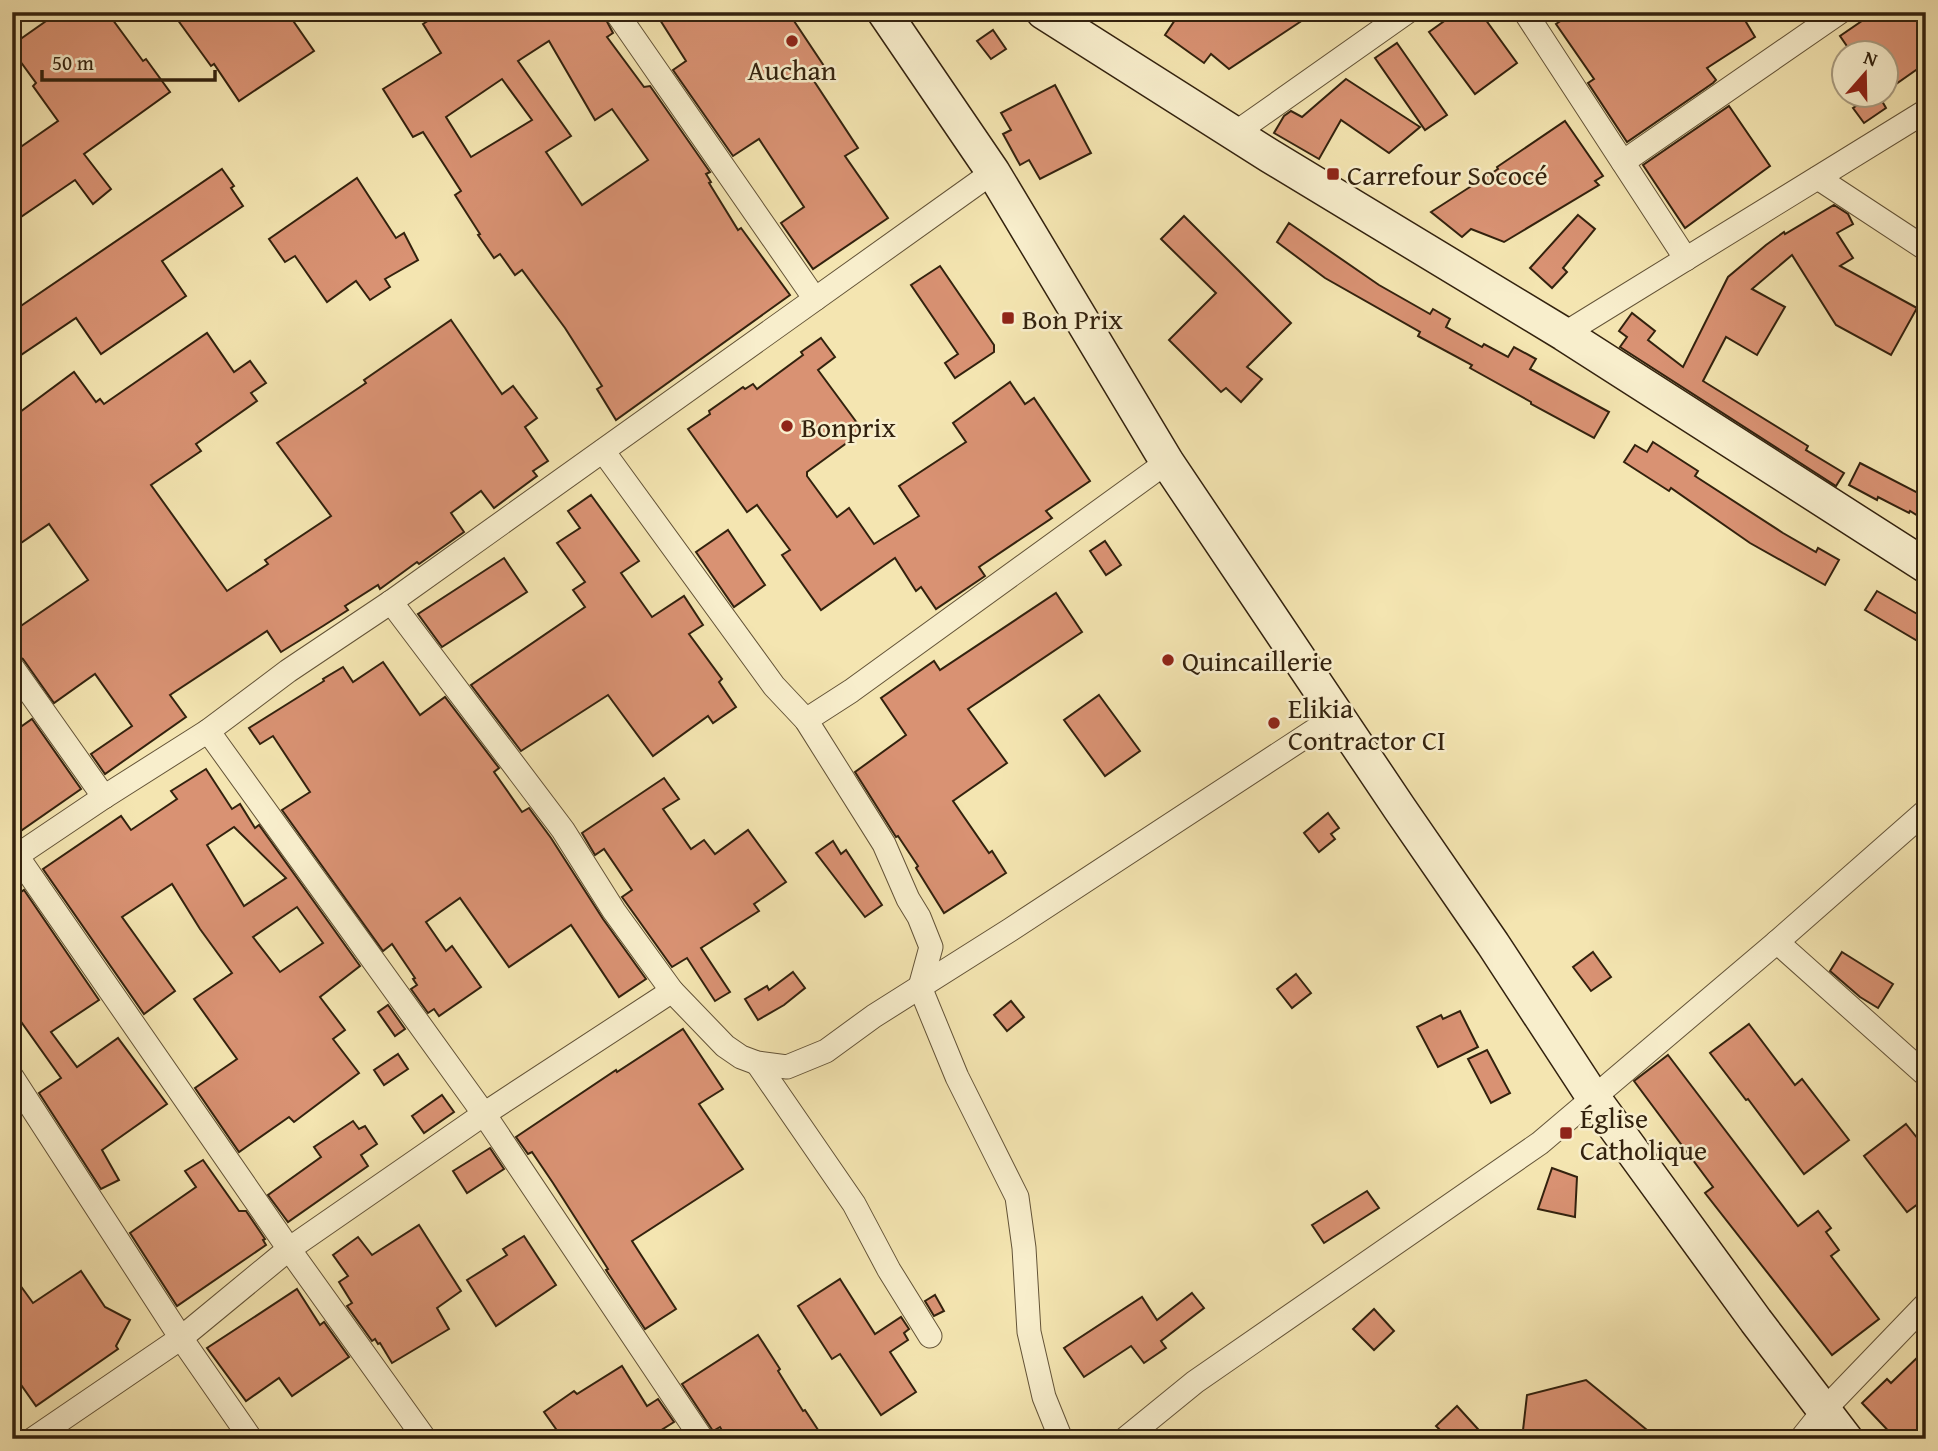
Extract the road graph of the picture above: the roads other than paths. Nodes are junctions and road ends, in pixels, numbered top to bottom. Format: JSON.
{"nodes":[{"id":1,"x":616,"y":12,"type":"edge"},
{"id":2,"x":884,"y":12,"type":"edge"},
{"id":3,"x":1043,"y":12,"type":"edge"},
{"id":4,"x":1407,"y":12,"type":"edge"},
{"id":5,"x":1525,"y":12,"type":"edge"},
{"id":6,"x":1840,"y":12,"type":"edge"},
{"id":7,"x":1926,"y":111,"type":"edge"},
{"id":8,"x":1234,"y":134,"type":"junction"},
{"id":9,"x":1623,"y":162,"type":"junction"},
{"id":10,"x":993,"y":172,"type":"junction"},
{"id":11,"x":1818,"y":178,"type":"junction"},
{"id":12,"x":1926,"y":249,"type":"edge"},
{"id":13,"x":1686,"y":258,"type":"junction"},
{"id":14,"x":815,"y":299,"type":"junction"},
{"id":15,"x":1564,"y":334,"type":"junction"},
{"id":16,"x":603,"y":451,"type":"junction"},
{"id":17,"x":1167,"y":462,"type":"junction"},
{"id":18,"x":1926,"y":566,"type":"edge"},
{"id":19,"x":391,"y":603,"type":"junction"},
{"id":20,"x":12,"y":667,"type":"edge"},
{"id":21,"x":1338,"y":715,"type":"junction"},
{"id":22,"x":806,"y":720,"type":"junction"},
{"id":23,"x":208,"y":732,"type":"junction"},
{"id":24,"x":104,"y":797,"type":"junction"},
{"id":25,"x":1926,"y":811,"type":"edge"},
{"id":26,"x":14,"y":858,"type":"edge"},
{"id":27,"x":1777,"y":942,"type":"junction"},
{"id":28,"x":920,"y":987,"type":"junction"},
{"id":29,"x":672,"y":991,"type":"junction"},
{"id":30,"x":757,"y":1063,"type":"junction"},
{"id":31,"x":1926,"y":1075,"type":"edge"},
{"id":32,"x":12,"y":1077,"type":"edge"},
{"id":33,"x":1593,"y":1097,"type":"junction"},
{"id":34,"x":484,"y":1114,"type":"junction"},
{"id":35,"x":289,"y":1250,"type":"junction"},
{"id":36,"x":1926,"y":1304,"type":"edge"},
{"id":37,"x":930,"y":1336,"type":"dead end"},
{"id":38,"x":181,"y":1338,"type":"junction"},
{"id":39,"x":1825,"y":1409,"type":"junction"},
{"id":40,"x":33,"y":1439,"type":"edge"},
{"id":41,"x":251,"y":1439,"type":"edge"},
{"id":42,"x":425,"y":1439,"type":"edge"},
{"id":43,"x":702,"y":1439,"type":"edge"},
{"id":44,"x":1061,"y":1439,"type":"edge"},
{"id":45,"x":1125,"y":1439,"type":"edge"},
{"id":46,"x":1801,"y":1439,"type":"edge"},
{"id":47,"x":1846,"y":1439,"type":"edge"}],
"edges":[{"from":1,"to":14,"type":"street"},
{"from":2,"to":10,"type":"street"},
{"from":3,"to":8,"type":"street"},
{"from":4,"to":8,"type":"street"},
{"from":5,"to":9,"type":"street"},
{"from":6,"to":9,"type":"street"},
{"from":7,"to":11,"type":"street"},
{"from":8,"to":15,"type":"street"},
{"from":9,"to":13,"type":"street"},
{"from":10,"to":14,"type":"street"},
{"from":10,"to":17,"type":"street"},
{"from":11,"to":12,"type":"street"},
{"from":11,"to":13,"type":"street"},
{"from":13,"to":15,"type":"street"},
{"from":14,"to":16,"type":"street"},
{"from":15,"to":18,"type":"street"},
{"from":16,"to":19,"type":"street"},
{"from":16,"to":22,"type":"street"},
{"from":17,"to":21,"type":"street"},
{"from":17,"to":22,"type":"street"},
{"from":19,"to":23,"type":"street"},
{"from":19,"to":29,"type":"street"},
{"from":20,"to":24,"type":"street"},
{"from":21,"to":28,"type":"street"},
{"from":21,"to":33,"type":"street"},
{"from":22,"to":28,"type":"street"},
{"from":23,"to":24,"type":"street"},
{"from":23,"to":34,"type":"street"},
{"from":24,"to":26,"type":"street"},
{"from":25,"to":27,"type":"street"},
{"from":26,"to":35,"type":"street"},
{"from":27,"to":31,"type":"street"},
{"from":27,"to":33,"type":"street"},
{"from":28,"to":30,"type":"street"},
{"from":28,"to":44,"type":"street"},
{"from":29,"to":30,"type":"street"},
{"from":29,"to":34,"type":"street"},
{"from":30,"to":37,"type":"street"},
{"from":32,"to":38,"type":"street"},
{"from":33,"to":39,"type":"street"},
{"from":33,"to":45,"type":"street"},
{"from":34,"to":35,"type":"street"},
{"from":34,"to":43,"type":"street"},
{"from":35,"to":38,"type":"street"},
{"from":35,"to":42,"type":"street"},
{"from":36,"to":39,"type":"street"},
{"from":38,"to":40,"type":"street"},
{"from":38,"to":41,"type":"street"},
{"from":39,"to":46,"type":"street"},
{"from":39,"to":47,"type":"street"}]}
